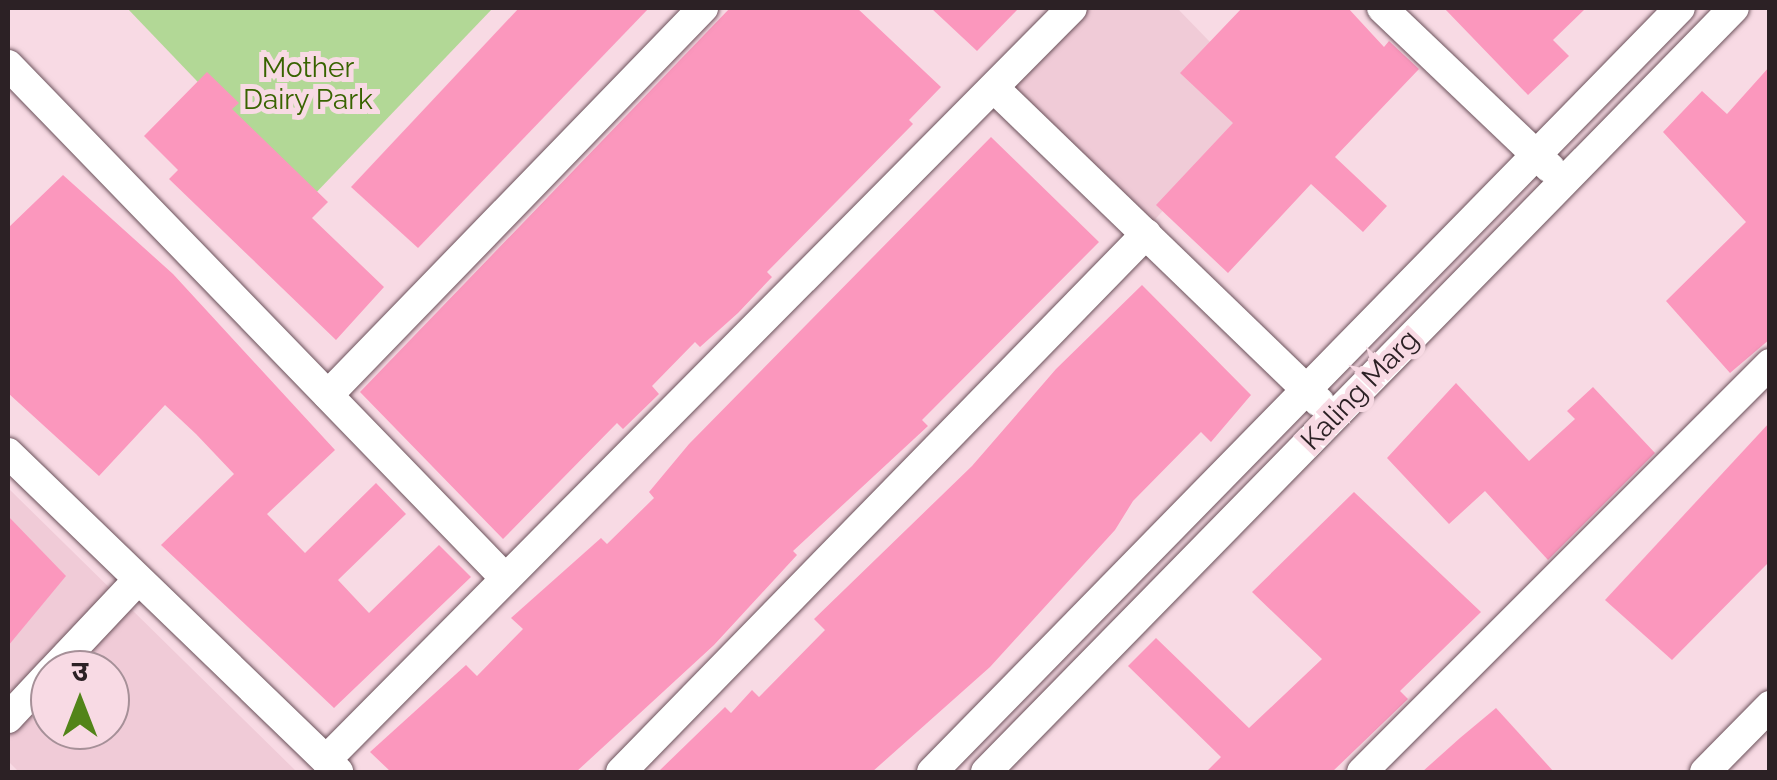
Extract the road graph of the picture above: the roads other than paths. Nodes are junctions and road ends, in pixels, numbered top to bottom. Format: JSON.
{"nodes":[{"id":1,"x":703,"y":8,"type":"edge"},
{"id":2,"x":1072,"y":8,"type":"edge"},
{"id":3,"x":1382,"y":8,"type":"edge"},
{"id":4,"x":1680,"y":8,"type":"edge"},
{"id":5,"x":1734,"y":8,"type":"edge"},
{"id":6,"x":8,"y":65,"type":"edge"},
{"id":7,"x":994,"y":88,"type":"junction"},
{"id":8,"x":1536,"y":154,"type":"junction"},
{"id":9,"x":1564,"y":182,"type":"junction"},
{"id":10,"x":1146,"y":234,"type":"junction"},
{"id":11,"x":1770,"y":364,"type":"edge"},
{"id":12,"x":1306,"y":390,"type":"junction"},
{"id":13,"x":328,"y":394,"type":"junction"},
{"id":14,"x":1334,"y":417,"type":"junction"},
{"id":15,"x":8,"y":453,"type":"edge"},
{"id":16,"x":504,"y":577,"type":"junction"},
{"id":17,"x":137,"y":581,"type":"junction"},
{"id":18,"x":71,"y":650,"type":"edge"},
{"id":19,"x":30,"y":694,"type":"edge"},
{"id":20,"x":1770,"y":706,"type":"edge"},
{"id":21,"x":8,"y":718,"type":"edge"},
{"id":22,"x":332,"y":766,"type":"edge"},
{"id":23,"x":620,"y":772,"type":"edge"},
{"id":24,"x":932,"y":772,"type":"edge"},
{"id":25,"x":986,"y":772,"type":"edge"},
{"id":26,"x":1362,"y":772,"type":"edge"},
{"id":27,"x":1705,"y":772,"type":"edge"}],
"edges":[{"from":1,"to":13,"type":"street"},
{"from":2,"to":7,"type":"street"},
{"from":3,"to":8,"type":"street"},
{"from":4,"to":8,"type":"street","name":"Kaling Marg"},
{"from":5,"to":9,"type":"street","name":"Kaling Marg"},
{"from":6,"to":13,"type":"street"},
{"from":7,"to":10,"type":"street"},
{"from":7,"to":16,"type":"street"},
{"from":8,"to":9,"type":"street"},
{"from":8,"to":12,"type":"street","name":"Kaling Marg"},
{"from":9,"to":14,"type":"street","name":"Kaling Marg"},
{"from":10,"to":12,"type":"street"},
{"from":10,"to":23,"type":"street"},
{"from":11,"to":26,"type":"street"},
{"from":12,"to":14,"type":"street"},
{"from":12,"to":24,"type":"street","name":"Kaling Marg"},
{"from":13,"to":16,"type":"street"},
{"from":14,"to":25,"type":"street","name":"Kaling Marg"},
{"from":15,"to":17,"type":"street"},
{"from":16,"to":22,"type":"street"},
{"from":17,"to":18,"type":"street"},
{"from":17,"to":22,"type":"street"},
{"from":19,"to":21,"type":"street"},
{"from":20,"to":27,"type":"street"}]}
